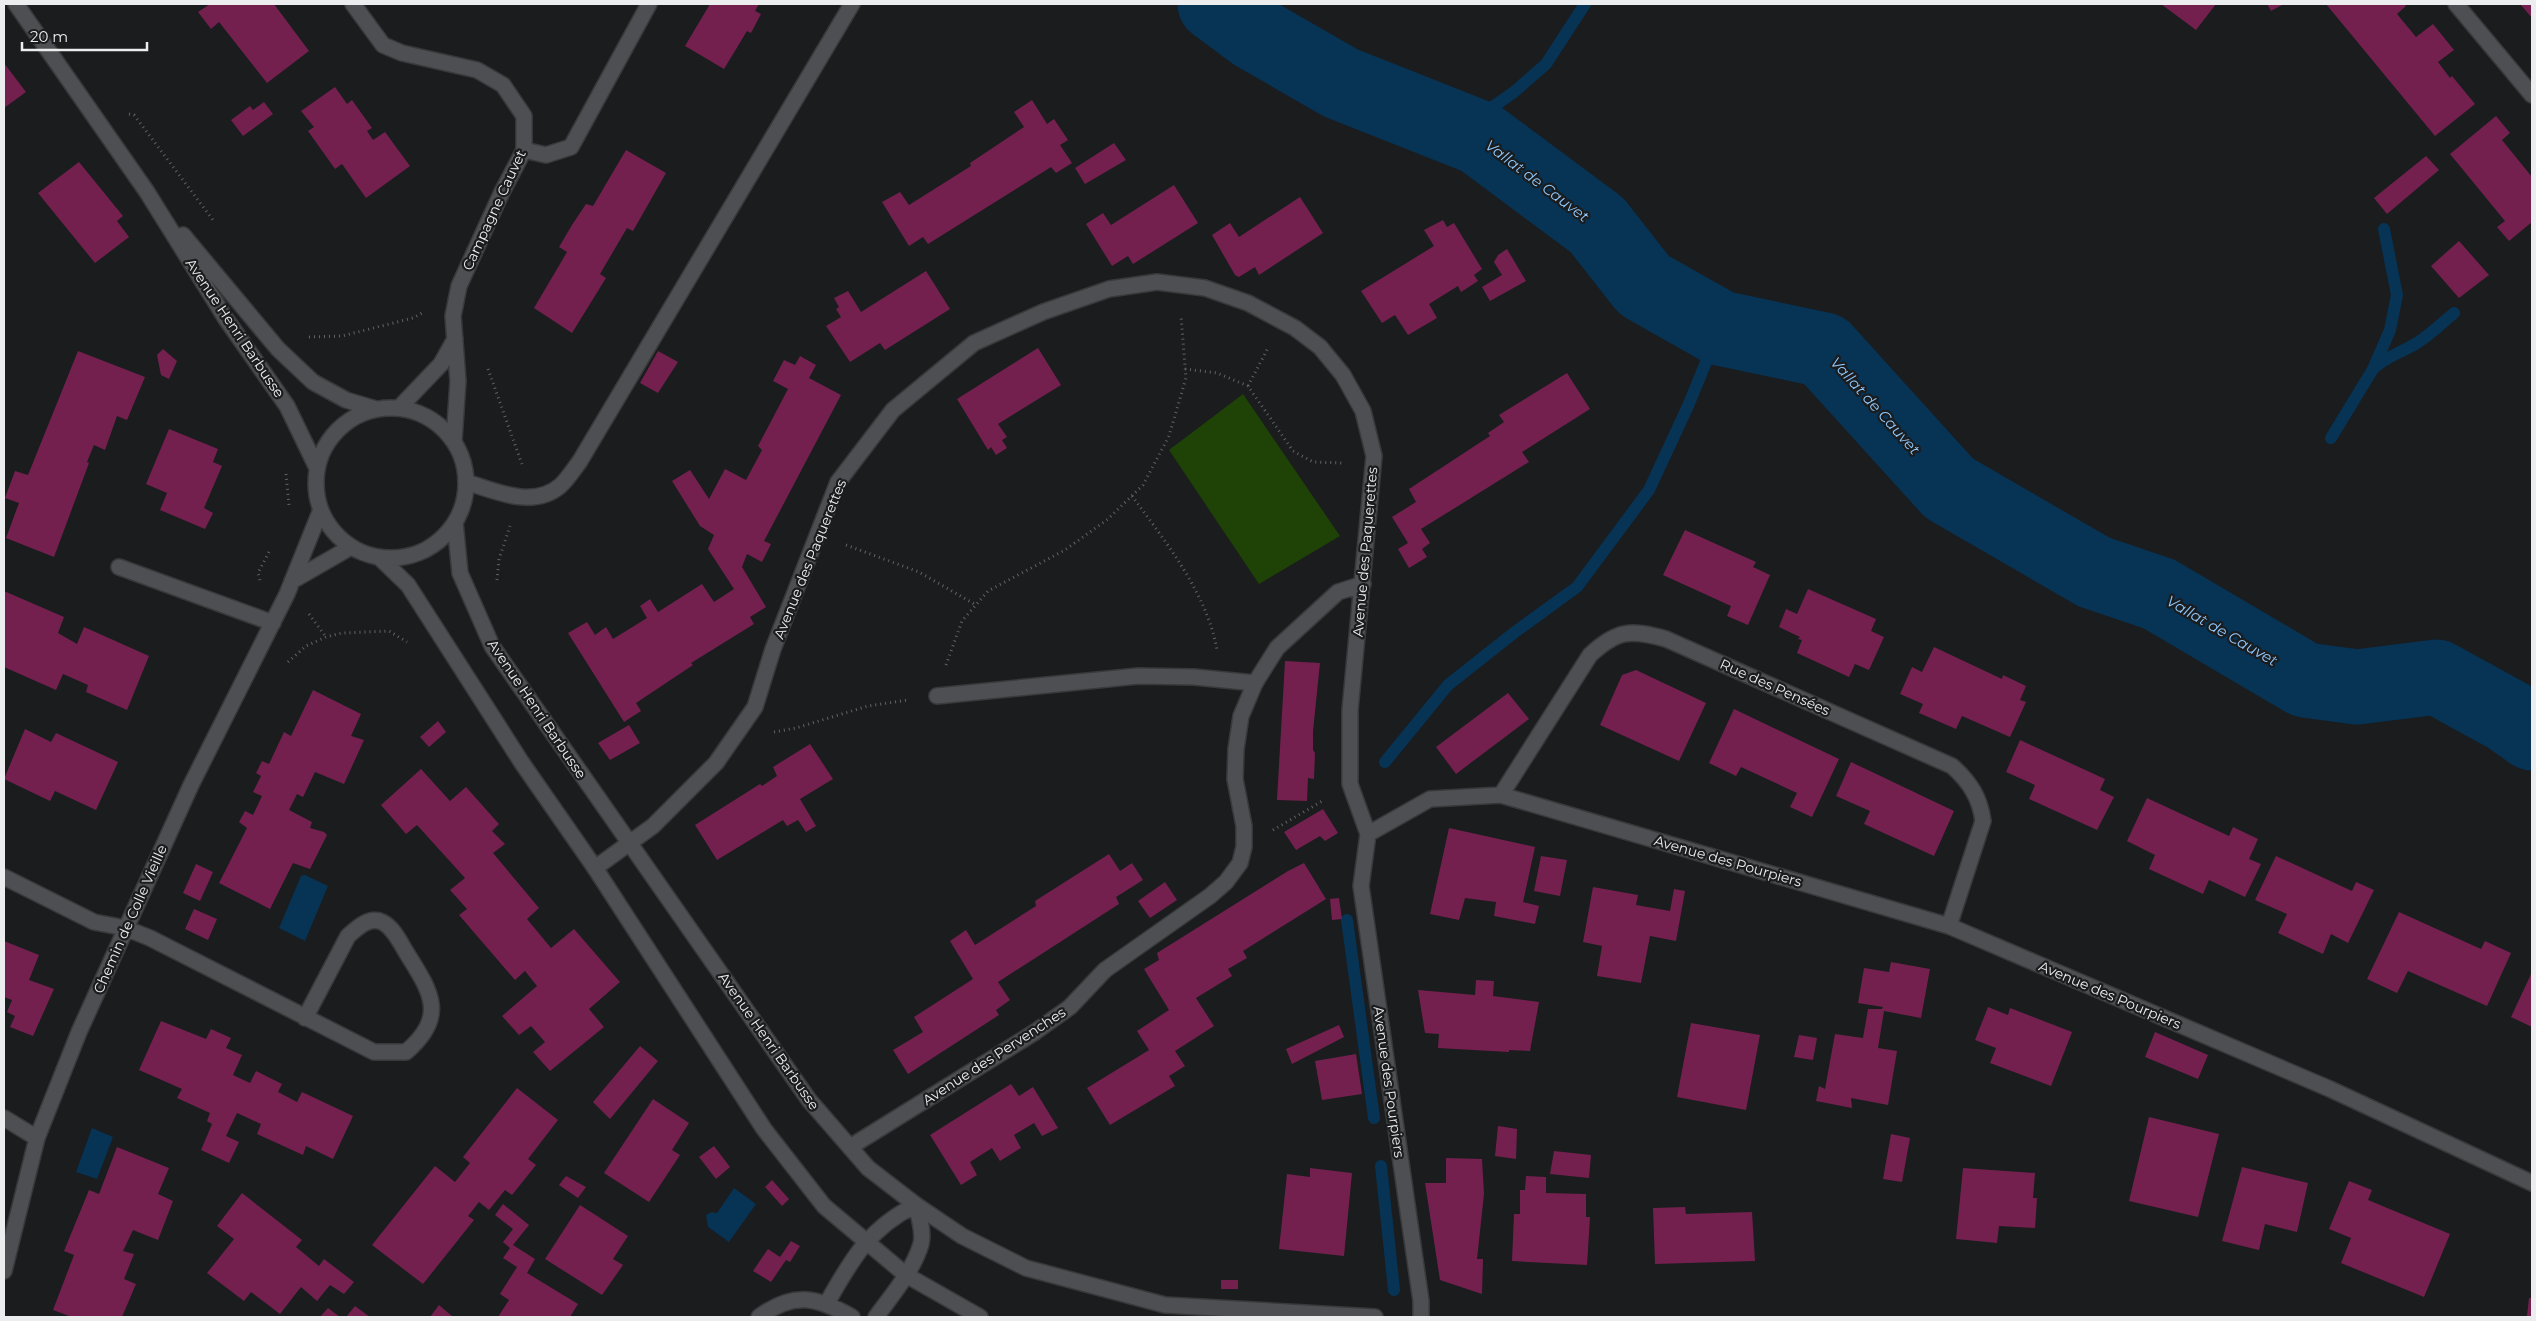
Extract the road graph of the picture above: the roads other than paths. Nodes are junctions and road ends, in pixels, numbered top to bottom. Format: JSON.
{"nodes":[{"id":1,"x":16,"y":4,"type":"edge"},
{"id":2,"x":353,"y":4,"type":"edge"},
{"id":3,"x":648,"y":4,"type":"edge"},
{"id":4,"x":852,"y":4,"type":"edge"},
{"id":5,"x":2458,"y":4,"type":"edge"},
{"id":6,"x":2532,"y":95,"type":"edge"},
{"id":7,"x":524,"y":150,"type":"junction"},
{"id":8,"x":147,"y":192,"type":"junction"},
{"id":9,"x":455,"y":338,"type":"junction"},
{"id":10,"x":399,"y":408,"type":"junction"},
{"id":11,"x":376,"y":409,"type":"junction"},
{"id":12,"x":454,"y":440,"type":"junction"},
{"id":13,"x":317,"y":468,"type":"junction"},
{"id":14,"x":466,"y":482,"type":"junction"},
{"id":15,"x":320,"y":512,"type":"junction"},
{"id":16,"x":455,"y":522,"type":"junction"},
{"id":17,"x":351,"y":547,"type":"junction"},
{"id":18,"x":380,"y":558,"type":"junction"},
{"id":19,"x":120,"y":566,"type":"dead end"},
{"id":20,"x":292,"y":581,"type":"junction"},
{"id":21,"x":1363,"y":584,"type":"junction"},
{"id":22,"x":273,"y":623,"type":"junction"},
{"id":23,"x":1255,"y":683,"type":"junction"},
{"id":24,"x":937,"y":696,"type":"road end"},
{"id":25,"x":1501,"y":795,"type":"junction"},
{"id":26,"x":1368,"y":834,"type":"junction"},
{"id":27,"x":628,"y":843,"type":"junction"},
{"id":28,"x":595,"y":868,"type":"junction"},
{"id":29,"x":4,"y":877,"type":"edge"},
{"id":30,"x":1950,"y":926,"type":"junction"},
{"id":31,"x":125,"y":928,"type":"junction"},
{"id":32,"x":305,"y":1018,"type":"junction"},
{"id":33,"x":4,"y":1118,"type":"edge"},
{"id":34,"x":37,"y":1138,"type":"junction"},
{"id":35,"x":850,"y":1147,"type":"junction"},
{"id":36,"x":2532,"y":1183,"type":"edge"},
{"id":37,"x":916,"y":1205,"type":"junction"},
{"id":38,"x":866,"y":1241,"type":"junction"},
{"id":39,"x":4,"y":1271,"type":"edge"},
{"id":40,"x":906,"y":1275,"type":"junction"},
{"id":41,"x":827,"y":1303,"type":"junction"},
{"id":42,"x":759,"y":1317,"type":"edge"},
{"id":43,"x":852,"y":1317,"type":"edge"},
{"id":44,"x":876,"y":1317,"type":"edge"},
{"id":45,"x":980,"y":1317,"type":"edge"},
{"id":46,"x":1366,"y":1317,"type":"edge"},
{"id":47,"x":1421,"y":1317,"type":"edge"}],
"edges":[{"from":1,"to":8,"type":"street","name":"Avenue Henri Barbusse"},
{"from":2,"to":7,"type":"street","name":"Campagne Cauvet"},
{"from":3,"to":7,"type":"street"},
{"from":4,"to":14,"type":"street"},
{"from":5,"to":6,"type":"street"},
{"from":7,"to":9,"type":"street","name":"Campagne Cauvet"},
{"from":8,"to":11,"type":"street","name":"Avenue Henri Barbusse"},
{"from":8,"to":13,"type":"street","name":"Avenue Henri Barbusse"},
{"from":9,"to":10,"type":"street","name":"Campagne Cauvet"},
{"from":9,"to":12,"type":"street","name":"Campagne Cauvet"},
{"from":10,"to":11,"type":"street","name":"Avenue Henri Barbusse"},
{"from":10,"to":12,"type":"street","name":"Avenue Henri Barbusse"},
{"from":11,"to":13,"type":"street","name":"Avenue Henri Barbusse"},
{"from":12,"to":14,"type":"street","name":"Avenue Henri Barbusse"},
{"from":13,"to":15,"type":"street","name":"Avenue Henri Barbusse"},
{"from":14,"to":16,"type":"street","name":"Avenue Henri Barbusse"},
{"from":15,"to":17,"type":"street","name":"Avenue Henri Barbusse"},
{"from":15,"to":20,"type":"street","name":"Chemin de Colle Vieille"},
{"from":16,"to":18,"type":"street","name":"Avenue Henri Barbusse"},
{"from":16,"to":27,"type":"street","name":"Avenue Henri Barbusse"},
{"from":17,"to":18,"type":"street","name":"Avenue Henri Barbusse"},
{"from":17,"to":20,"type":"street"},
{"from":18,"to":28,"type":"street","name":"Avenue Henri Barbusse"},
{"from":19,"to":22,"type":"street"},
{"from":20,"to":22,"type":"street","name":"Chemin de Colle Vieille"},
{"from":21,"to":23,"type":"street","name":"Avenue des Pervenches"},
{"from":21,"to":26,"type":"street","name":"Avenue des Paquerettes"},
{"from":21,"to":27,"type":"street","name":"Avenue des Paquerettes"},
{"from":22,"to":31,"type":"street","name":"Chemin de Colle Vieille"},
{"from":23,"to":24,"type":"street"},
{"from":23,"to":35,"type":"street","name":"Avenue des Pervenches"},
{"from":25,"to":26,"type":"street","name":"Avenue des Pourpiers"},
{"from":25,"to":30,"type":"street","name":"Avenue des Pourpiers"},
{"from":25,"to":30,"type":"street","name":"Rue des Pensées"},
{"from":26,"to":47,"type":"street","name":"Avenue des Pourpiers"},
{"from":27,"to":28,"type":"street","name":"Avenue des Paquerettes"},
{"from":27,"to":35,"type":"street","name":"Avenue Henri Barbusse"},
{"from":28,"to":38,"type":"street","name":"Avenue Henri Barbusse"},
{"from":29,"to":31,"type":"street"},
{"from":30,"to":36,"type":"street","name":"Avenue des Pourpiers"},
{"from":31,"to":32,"type":"street"},
{"from":31,"to":34,"type":"street","name":"Chemin de Colle Vieille"},
{"from":32,"to":32,"type":"street"},
{"from":33,"to":34,"type":"street"},
{"from":34,"to":39,"type":"street","name":"Chemin de Colle Vieille"},
{"from":35,"to":37,"type":"street","name":"Avenue Henri Barbusse"},
{"from":37,"to":38,"type":"street"},
{"from":37,"to":40,"type":"street"},
{"from":37,"to":46,"type":"street","name":"Avenue Henri Barbusse"},
{"from":38,"to":40,"type":"street","name":"Avenue Henri Barbusse"},
{"from":38,"to":41,"type":"street"},
{"from":40,"to":44,"type":"street"},
{"from":40,"to":45,"type":"street","name":"Avenue Henri Barbusse"},
{"from":41,"to":42,"type":"street"},
{"from":41,"to":43,"type":"street"}]}
